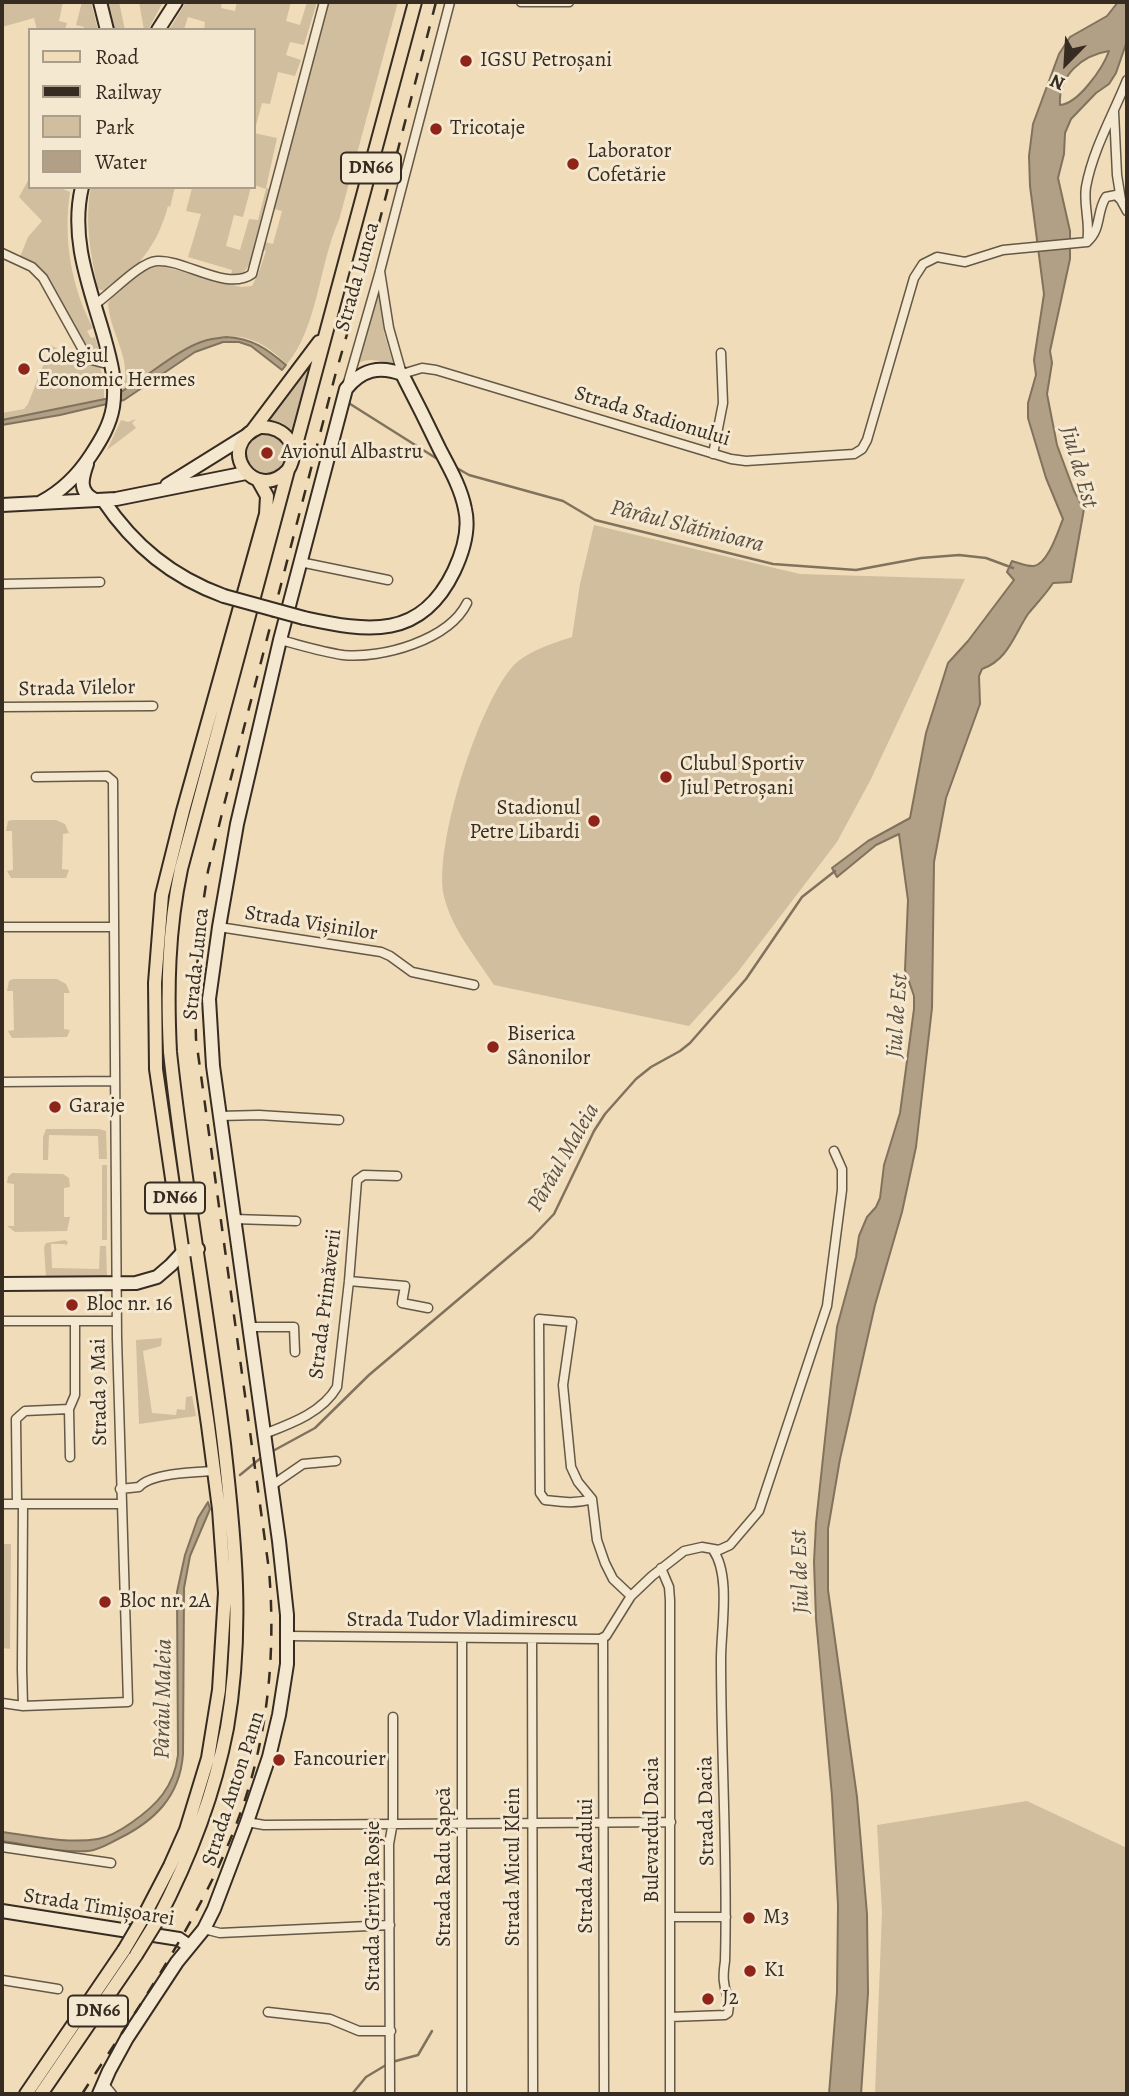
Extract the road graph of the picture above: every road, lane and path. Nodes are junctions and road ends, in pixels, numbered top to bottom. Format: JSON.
{"nodes":[{"id":1,"x":100,"y":2,"type":"edge"},
{"id":2,"x":176,"y":2,"type":"edge"},
{"id":3,"x":324,"y":2,"type":"edge"},
{"id":4,"x":415,"y":2,"type":"edge"},
{"id":5,"x":450,"y":2,"type":"edge"},
{"id":6,"x":521,"y":2,"type":"edge"},
{"id":7,"x":569,"y":2,"type":"edge"},
{"id":8,"x":106,"y":28,"type":"edge"},
{"id":9,"x":159,"y":28,"type":"edge"},
{"id":10,"x":1127,"y":80,"type":"edge"},
{"id":11,"x":1114,"y":108,"type":"junction"},
{"id":12,"x":82,"y":189,"type":"edge"},
{"id":13,"x":1121,"y":200,"type":"junction"},
{"id":14,"x":1127,"y":211,"type":"edge"},
{"id":15,"x":1087,"y":242,"type":"junction"},
{"id":16,"x":2,"y":253,"type":"edge"},
{"id":17,"x":380,"y":271,"type":"junction"},
{"id":18,"x":94,"y":305,"type":"junction"},
{"id":19,"x":323,"y":337,"type":"junction"},
{"id":20,"x":721,"y":353,"type":"dead end"},
{"id":21,"x":111,"y":361,"type":"junction"},
{"id":22,"x":402,"y":374,"type":"junction"},
{"id":23,"x":346,"y":389,"type":"junction"},
{"id":24,"x":248,"y":434,"type":"junction"},
{"id":25,"x":294,"y":453,"type":"junction"},
{"id":26,"x":713,"y":454,"type":"junction"},
{"id":27,"x":88,"y":460,"type":"junction"},
{"id":28,"x":288,"y":470,"type":"junction"},
{"id":29,"x":247,"y":472,"type":"junction"},
{"id":30,"x":258,"y":480,"type":"junction"},
{"id":31,"x":163,"y":488,"type":"junction"},
{"id":32,"x":99,"y":500,"type":"junction"},
{"id":33,"x":41,"y":502,"type":"junction"},
{"id":34,"x":2,"y":505,"type":"edge"},
{"id":35,"x":300,"y":562,"type":"junction"},
{"id":36,"x":388,"y":580,"type":"dead end"},
{"id":37,"x":100,"y":582,"type":"dead end"},
{"id":38,"x":2,"y":584,"type":"edge"},
{"id":39,"x":467,"y":603,"type":"dead end"},
{"id":40,"x":280,"y":640,"type":"junction"},
{"id":41,"x":153,"y":706,"type":"dead end"},
{"id":42,"x":2,"y":707,"type":"edge"},
{"id":43,"x":36,"y":777,"type":"dead end"},
{"id":44,"x":2,"y":927,"type":"edge"},
{"id":45,"x":114,"y":927,"type":"junction"},
{"id":46,"x":219,"y":927,"type":"junction"},
{"id":47,"x":474,"y":985,"type":"dead end"},
{"id":48,"x":2,"y":1082,"type":"edge"},
{"id":49,"x":115,"y":1082,"type":"junction"},
{"id":50,"x":220,"y":1116,"type":"junction"},
{"id":51,"x":339,"y":1120,"type":"dead end"},
{"id":52,"x":834,"y":1151,"type":"dead end"},
{"id":53,"x":397,"y":1176,"type":"dead end"},
{"id":54,"x":234,"y":1219,"type":"junction"},
{"id":55,"x":296,"y":1221,"type":"dead end"},
{"id":56,"x":198,"y":1249,"type":"junction"},
{"id":57,"x":184,"y":1251,"type":"junction"},
{"id":58,"x":349,"y":1281,"type":"junction"},
{"id":59,"x":116,"y":1283,"type":"junction"},
{"id":60,"x":2,"y":1284,"type":"edge"},
{"id":61,"x":428,"y":1308,"type":"dead end"},
{"id":62,"x":2,"y":1321,"type":"edge"},
{"id":63,"x":75,"y":1321,"type":"junction"},
{"id":64,"x":116,"y":1321,"type":"junction"},
{"id":65,"x":249,"y":1326,"type":"junction"},
{"id":66,"x":204,"y":1346,"type":"junction"},
{"id":67,"x":295,"y":1352,"type":"dead end"},
{"id":68,"x":69,"y":1409,"type":"junction"},
{"id":69,"x":264,"y":1434,"type":"junction"},
{"id":70,"x":267,"y":1454,"type":"joint"},
{"id":71,"x":70,"y":1457,"type":"dead end"},
{"id":72,"x":336,"y":1461,"type":"dead end"},
{"id":73,"x":218,"y":1468,"type":"junction"},
{"id":74,"x":271,"y":1486,"type":"junction"},
{"id":75,"x":120,"y":1489,"type":"junction"},
{"id":76,"x":592,"y":1499,"type":"junction"},
{"id":77,"x":2,"y":1504,"type":"edge"},
{"id":78,"x":20,"y":1504,"type":"junction"},
{"id":79,"x":121,"y":1504,"type":"junction"},
{"id":80,"x":713,"y":1549,"type":"junction"},
{"id":81,"x":661,"y":1569,"type":"junction"},
{"id":82,"x":631,"y":1596,"type":"junction"},
{"id":83,"x":288,"y":1636,"type":"junction"},
{"id":84,"x":603,"y":1638,"type":"junction"},
{"id":85,"x":463,"y":1639,"type":"junction"},
{"id":86,"x":532,"y":1639,"type":"junction"},
{"id":87,"x":2,"y":1703,"type":"edge"},
{"id":88,"x":23,"y":1706,"type":"junction"},
{"id":89,"x":393,"y":1717,"type":"dead end"},
{"id":90,"x":247,"y":1822,"type":"junction"},
{"id":91,"x":393,"y":1822,"type":"junction"},
{"id":92,"x":532,"y":1822,"type":"junction"},
{"id":93,"x":604,"y":1822,"type":"junction"},
{"id":94,"x":671,"y":1822,"type":"junction"},
{"id":95,"x":462,"y":1823,"type":"junction"},
{"id":96,"x":2,"y":1847,"type":"edge"},
{"id":97,"x":111,"y":1863,"type":"dead end"},
{"id":98,"x":2,"y":1912,"type":"edge"},
{"id":99,"x":671,"y":1917,"type":"junction"},
{"id":100,"x":726,"y":1917,"type":"junction"},
{"id":101,"x":390,"y":1925,"type":"junction"},
{"id":102,"x":204,"y":1929,"type":"junction"},
{"id":103,"x":189,"y":1946,"type":"junction"},
{"id":104,"x":130,"y":1952,"type":"junction"},
{"id":105,"x":2,"y":1980,"type":"edge"},
{"id":106,"x":58,"y":1989,"type":"dead end"},
{"id":107,"x":268,"y":2012,"type":"dead end"},
{"id":108,"x":670,"y":2017,"type":"junction"},
{"id":109,"x":391,"y":2031,"type":"junction"},
{"id":110,"x":101,"y":2089,"type":"edge"},
{"id":111,"x":26,"y":2094,"type":"edge"},
{"id":112,"x":41,"y":2094,"type":"edge"},
{"id":113,"x":112,"y":2094,"type":"edge"},
{"id":114,"x":390,"y":2094,"type":"edge"},
{"id":115,"x":462,"y":2094,"type":"edge"},
{"id":116,"x":533,"y":2094,"type":"edge"},
{"id":117,"x":604,"y":2094,"type":"edge"},
{"id":118,"x":670,"y":2094,"type":"edge"}],
"edges":[{"from":1,"to":8,"type":"main road"},
{"from":2,"to":9,"type":"main road"},
{"from":3,"to":18,"type":"street"},
{"from":4,"to":19,"type":"main road","number":"DN66"},
{"from":5,"to":17,"type":"street","name":"Strada Lunca"},
{"from":6,"to":7,"type":"street"},
{"from":10,"to":11,"type":"street"},
{"from":11,"to":13,"type":"street"},
{"from":11,"to":15,"type":"street"},
{"from":12,"to":18,"type":"main road"},
{"from":13,"to":14,"type":"street"},
{"from":13,"to":15,"type":"street"},
{"from":15,"to":26,"type":"street","name":"Strada Stadionului"},
{"from":16,"to":21,"type":"street"},
{"from":17,"to":22,"type":"street"},
{"from":17,"to":23,"type":"street","name":"Strada Lunca"},
{"from":18,"to":21,"type":"main road"},
{"from":19,"to":24,"type":"main road","number":"DN66"},
{"from":19,"to":25,"type":"main road","number":"DN66"},
{"from":20,"to":26,"type":"street"},
{"from":21,"to":27,"type":"main road"},
{"from":22,"to":23,"type":"main road"},
{"from":22,"to":26,"type":"street","name":"Strada Stadionului"},
{"from":22,"to":32,"type":"main road","bridge":true},
{"from":23,"to":35,"type":"main road","name":"Strada Lunca"},
{"from":24,"to":25,"type":"main road"},
{"from":24,"to":29,"type":"main road"},
{"from":24,"to":31,"type":"main road"},
{"from":25,"to":28,"type":"main road"},
{"from":27,"to":32,"type":"main road"},
{"from":27,"to":33,"type":"main road"},
{"from":28,"to":30,"type":"main road"},
{"from":28,"to":56,"type":"main road","number":"DN66"},
{"from":29,"to":30,"type":"main road"},
{"from":29,"to":31,"type":"main road"},
{"from":30,"to":57,"type":"main road","number":"DN66"},
{"from":31,"to":32,"type":"main road"},
{"from":32,"to":33,"type":"main road"},
{"from":33,"to":34,"type":"main road"},
{"from":35,"to":36,"type":"street"},
{"from":35,"to":40,"type":"main road","name":"Strada Lunca"},
{"from":37,"to":38,"type":"street"},
{"from":39,"to":40,"type":"street"},
{"from":40,"to":46,"type":"main road","name":"Strada Lunca"},
{"from":41,"to":42,"type":"street","name":"Strada Vilelor"},
{"from":43,"to":45,"type":"street","name":"Strada 9 Mai"},
{"from":44,"to":45,"type":"street"},
{"from":45,"to":49,"type":"street","name":"Strada 9 Mai"},
{"from":46,"to":47,"type":"street","name":"Strada Vișinilor"},
{"from":46,"to":50,"type":"main road","name":"Strada Lunca"},
{"from":48,"to":49,"type":"street"},
{"from":49,"to":59,"type":"street","name":"Strada 9 Mai"},
{"from":50,"to":51,"type":"street"},
{"from":50,"to":54,"type":"main road","name":"Strada Lunca"},
{"from":52,"to":80,"type":"street"},
{"from":53,"to":58,"type":"street","name":"Strada Primăverii"},
{"from":54,"to":55,"type":"street"},
{"from":54,"to":65,"type":"main road","name":"Strada Lunca"},
{"from":56,"to":57,"type":"main road"},
{"from":56,"to":66,"type":"main road","number":"DN66"},
{"from":57,"to":59,"type":"main road"},
{"from":57,"to":66,"type":"main road","number":"DN66"},
{"from":58,"to":61,"type":"street"},
{"from":58,"to":69,"type":"street","name":"Strada Primăverii"},
{"from":59,"to":60,"type":"main road"},
{"from":59,"to":64,"type":"street","name":"Strada 9 Mai"},
{"from":62,"to":63,"type":"street"},
{"from":63,"to":64,"type":"street"},
{"from":63,"to":68,"type":"street"},
{"from":64,"to":75,"type":"street","name":"Strada 9 Mai"},
{"from":65,"to":67,"type":"street"},
{"from":65,"to":69,"type":"main road","name":"Strada Lunca"},
{"from":66,"to":73,"type":"main road","number":"DN66"},
{"from":68,"to":71,"type":"street"},
{"from":68,"to":78,"type":"street"},
{"from":69,"to":70,"type":"main road","name":"Strada Lunca"},
{"from":70,"to":74,"type":"main road","name":"Strada Anton Pann"},
{"from":72,"to":74,"type":"street"},
{"from":73,"to":75,"type":"street"},
{"from":73,"to":104,"type":"main road","number":"DN66","bridge":true},
{"from":74,"to":83,"type":"main road","name":"Strada Anton Pann"},
{"from":75,"to":79,"type":"street","name":"Strada 9 Mai"},
{"from":76,"to":76,"type":"street"},
{"from":76,"to":82,"type":"street"},
{"from":77,"to":78,"type":"street"},
{"from":78,"to":79,"type":"street"},
{"from":78,"to":88,"type":"street"},
{"from":79,"to":88,"type":"street","name":"Strada 9 Mai"},
{"from":80,"to":81,"type":"street","name":"Strada Tudor Vladimirescu"},
{"from":80,"to":100,"type":"street","name":"Strada Dacia"},
{"from":81,"to":82,"type":"street","name":"Strada Tudor Vladimirescu"},
{"from":81,"to":94,"type":"street","name":"Bulevardul Dacia"},
{"from":82,"to":84,"type":"street","name":"Strada Tudor Vladimirescu"},
{"from":83,"to":85,"type":"street","name":"Strada Tudor Vladimirescu"},
{"from":83,"to":90,"type":"main road","name":"Strada Anton Pann"},
{"from":84,"to":86,"type":"street","name":"Strada Tudor Vladimirescu"},
{"from":84,"to":93,"type":"street","name":"Strada Aradului"},
{"from":85,"to":86,"type":"street","name":"Strada Tudor Vladimirescu"},
{"from":85,"to":95,"type":"street","name":"Strada Radu Șapcă"},
{"from":86,"to":92,"type":"street","name":"Strada Micul Klein"},
{"from":87,"to":88,"type":"street"},
{"from":89,"to":91,"type":"street","name":"Strada Grivița Roșie"},
{"from":90,"to":91,"type":"street"},
{"from":90,"to":102,"type":"main road","name":"Strada Anton Pann"},
{"from":91,"to":95,"type":"street"},
{"from":91,"to":101,"type":"street","name":"Strada Grivița Roșie"},
{"from":92,"to":93,"type":"street"},
{"from":92,"to":95,"type":"street"},
{"from":92,"to":116,"type":"street","name":"Strada Micul Klein"},
{"from":93,"to":94,"type":"street"},
{"from":93,"to":117,"type":"street","name":"Strada Aradului"},
{"from":94,"to":99,"type":"street","name":"Bulevardul Dacia"},
{"from":95,"to":115,"type":"street","name":"Strada Radu Șapcă"},
{"from":96,"to":97,"type":"street"},
{"from":98,"to":103,"type":"main road","name":"Strada Timișoarei"},
{"from":99,"to":100,"type":"street"},
{"from":99,"to":108,"type":"street","name":"Bulevardul Dacia"},
{"from":100,"to":108,"type":"street","name":"Strada Dacia"},
{"from":101,"to":102,"type":"street","name":"Strada Timișoarei"},
{"from":101,"to":109,"type":"street","name":"Strada Grivița Roșie"},
{"from":102,"to":103,"type":"main road","name":"Strada Anton Pann"},
{"from":103,"to":110,"type":"main road","name":"Strada Anton Pann"},
{"from":104,"to":111,"type":"main road","number":"DN66"},
{"from":104,"to":112,"type":"main road","number":"DN66"},
{"from":105,"to":106,"type":"street"},
{"from":107,"to":109,"type":"street"},
{"from":108,"to":118,"type":"street","name":"Bulevardul Dacia"},
{"from":109,"to":114,"type":"street","name":"Strada Grivița Roșie"},
{"from":110,"to":113,"type":"street","name":"Strada Anton Pann"}]}
